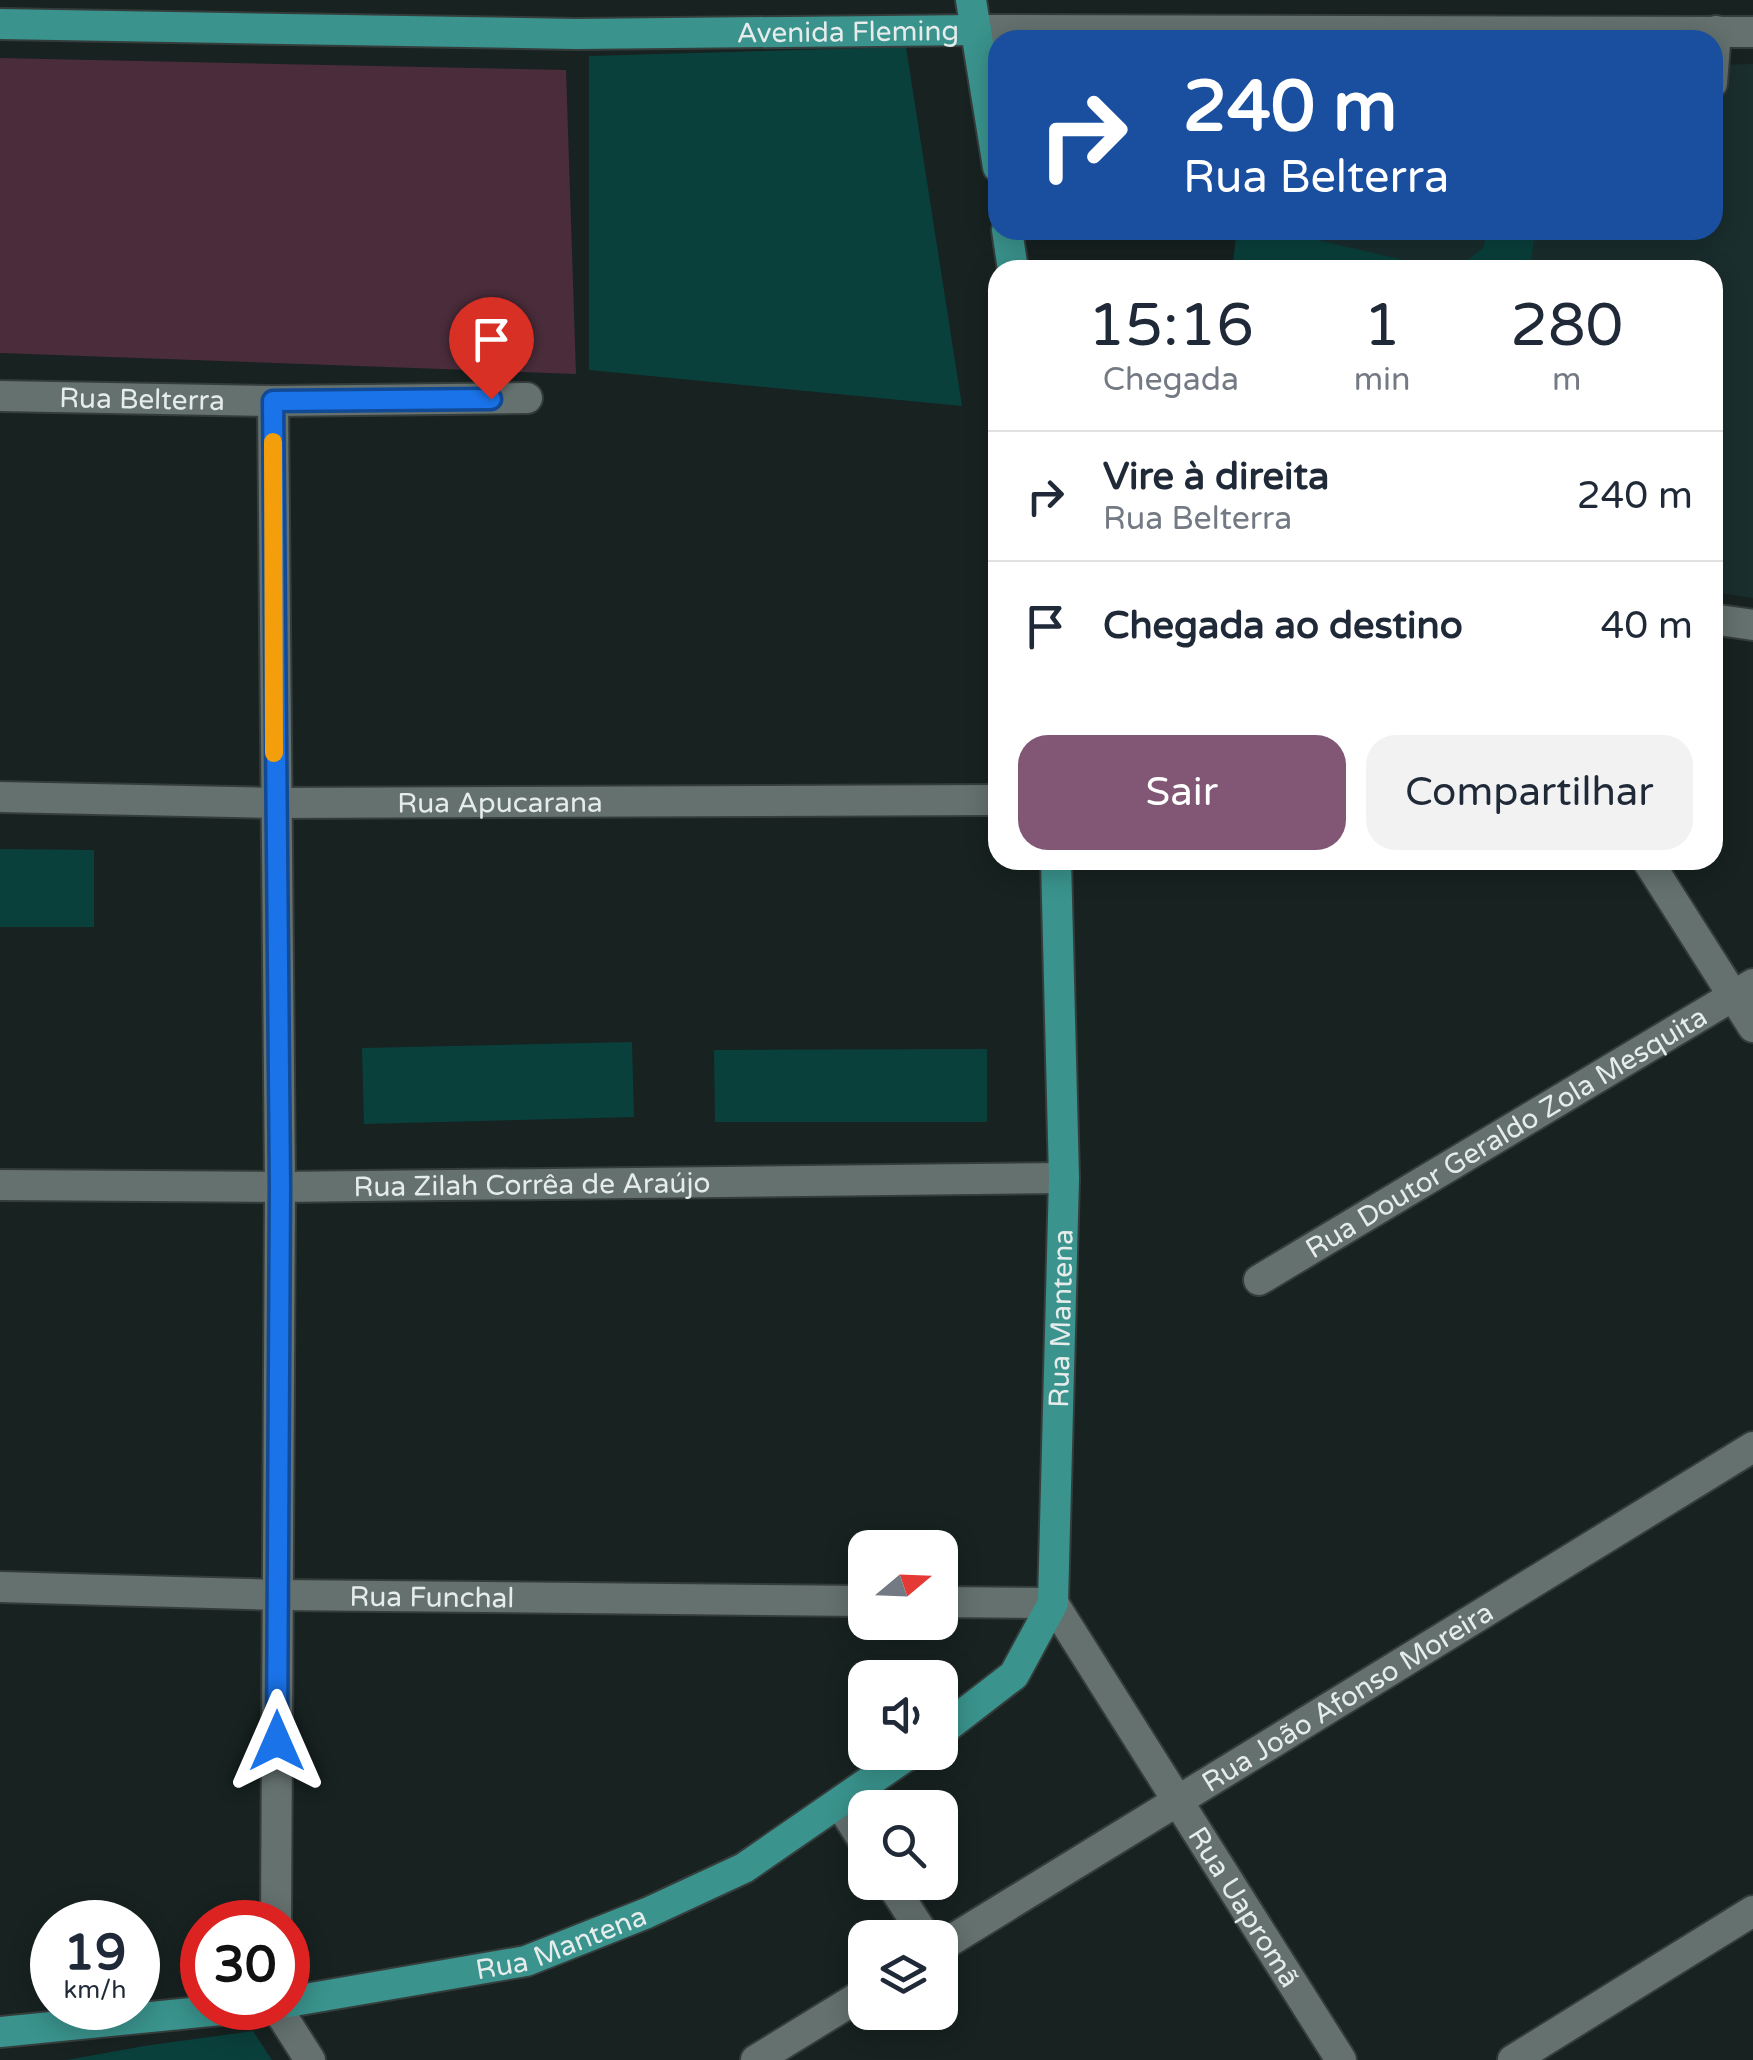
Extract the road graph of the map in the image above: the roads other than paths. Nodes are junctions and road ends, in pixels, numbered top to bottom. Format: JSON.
{"nodes":[{"id":1,"x":974,"y":15,"type":"edge"},
{"id":2,"x":0,"y":24,"type":"edge"},
{"id":3,"x":1629,"y":30,"type":"edge"},
{"id":4,"x":1723,"y":32,"type":"edge"},
{"id":5,"x":1753,"y":32,"type":"edge"},
{"id":6,"x":988,"y":104,"type":"edge"},
{"id":7,"x":0,"y":396,"type":"edge"},
{"id":8,"x":528,"y":398,"type":"dead end"},
{"id":9,"x":273,"y":401,"type":"junction"},
{"id":10,"x":1723,"y":621,"type":"edge"},
{"id":11,"x":1753,"y":625,"type":"edge"},
{"id":12,"x":0,"y":796,"type":"edge"},
{"id":13,"x":988,"y":800,"type":"edge"},
{"id":14,"x":274,"y":803,"type":"junction"},
{"id":15,"x":1056,"y":870,"type":"edge"},
{"id":16,"x":1654,"y":870,"type":"edge"},
{"id":17,"x":1743,"y":990,"type":"edge"},
{"id":18,"x":1753,"y":1027,"type":"edge"},
{"id":19,"x":1064,"y":1178,"type":"junction"},
{"id":20,"x":0,"y":1185,"type":"edge"},
{"id":21,"x":280,"y":1186,"type":"junction"},
{"id":22,"x":1259,"y":1280,"type":"dead end"},
{"id":23,"x":1753,"y":1447,"type":"edge"},
{"id":24,"x":0,"y":1587,"type":"edge"},
{"id":25,"x":278,"y":1596,"type":"junction"},
{"id":26,"x":848,"y":1601,"type":"edge"},
{"id":27,"x":958,"y":1602,"type":"edge"},
{"id":28,"x":1053,"y":1603,"type":"junction"},
{"id":29,"x":958,"y":1718,"type":"edge"},
{"id":30,"x":887,"y":1770,"type":"edge"},
{"id":31,"x":1177,"y":1800,"type":"junction"},
{"id":32,"x":840,"y":1804,"type":"junction"},
{"id":33,"x":848,"y":1816,"type":"edge"},
{"id":34,"x":276,"y":1900,"type":"edge"},
{"id":35,"x":1753,"y":1911,"type":"edge"},
{"id":36,"x":958,"y":1936,"type":"edge"},
{"id":37,"x":310,"y":1998,"type":"edge"},
{"id":38,"x":848,"y":2003,"type":"edge"},
{"id":39,"x":180,"y":2013,"type":"edge"},
{"id":40,"x":8,"y":2026,"type":"edge"},
{"id":41,"x":291,"y":2030,"type":"edge"},
{"id":42,"x":310,"y":2060,"type":"edge"},
{"id":43,"x":756,"y":2060,"type":"edge"},
{"id":44,"x":1340,"y":2060,"type":"edge"},
{"id":45,"x":1513,"y":2060,"type":"edge"}],
"edges":[{"from":1,"to":2,"type":"main road","name":"Avenida Fleming"},
{"from":1,"to":3,"type":"street","name":"Avenida Fleming"},
{"from":1,"to":6,"type":"main road"},
{"from":4,"to":5,"type":"street","name":"Avenida Fleming"},
{"from":7,"to":9,"type":"street","name":"Rua Belterra"},
{"from":8,"to":9,"type":"street","name":"Rua Belterra"},
{"from":9,"to":14,"type":"street"},
{"from":10,"to":11,"type":"street"},
{"from":12,"to":14,"type":"street","name":"Rua Apucarana"},
{"from":13,"to":14,"type":"street","name":"Rua Apucarana"},
{"from":14,"to":21,"type":"street"},
{"from":15,"to":19,"type":"main road","name":"Rua Mantena"},
{"from":16,"to":17,"type":"street"},
{"from":17,"to":18,"type":"street"},
{"from":17,"to":22,"type":"street","name":"Rua Doutor Geraldo Zola Mesquita"},
{"from":19,"to":21,"type":"street","name":"Rua Zilah Corrêa de Araújo"},
{"from":19,"to":28,"type":"main road","name":"Rua Mantena"},
{"from":20,"to":21,"type":"street","name":"Rua Zilah Corrêa de Araújo"},
{"from":21,"to":25,"type":"street"},
{"from":23,"to":31,"type":"street","name":"Rua João Afonso Moreira"},
{"from":24,"to":25,"type":"street","name":"Rua Funchal"},
{"from":25,"to":26,"type":"street","name":"Rua Funchal"},
{"from":25,"to":34,"type":"street"},
{"from":27,"to":28,"type":"street"},
{"from":28,"to":29,"type":"main road","name":"Rua Mantena"},
{"from":28,"to":31,"type":"street","name":"Rua Uapromã"},
{"from":30,"to":32,"type":"main road","name":"Rua Mantena"},
{"from":31,"to":36,"type":"street","name":"Rua João Afonso Moreira"},
{"from":31,"to":44,"type":"street","name":"Rua Uapromã"},
{"from":32,"to":33,"type":"street"},
{"from":32,"to":37,"type":"main road","name":"Rua Mantena"},
{"from":35,"to":45,"type":"street"},
{"from":38,"to":43,"type":"street"},
{"from":39,"to":40,"type":"main road"},
{"from":41,"to":42,"type":"street"}]}
